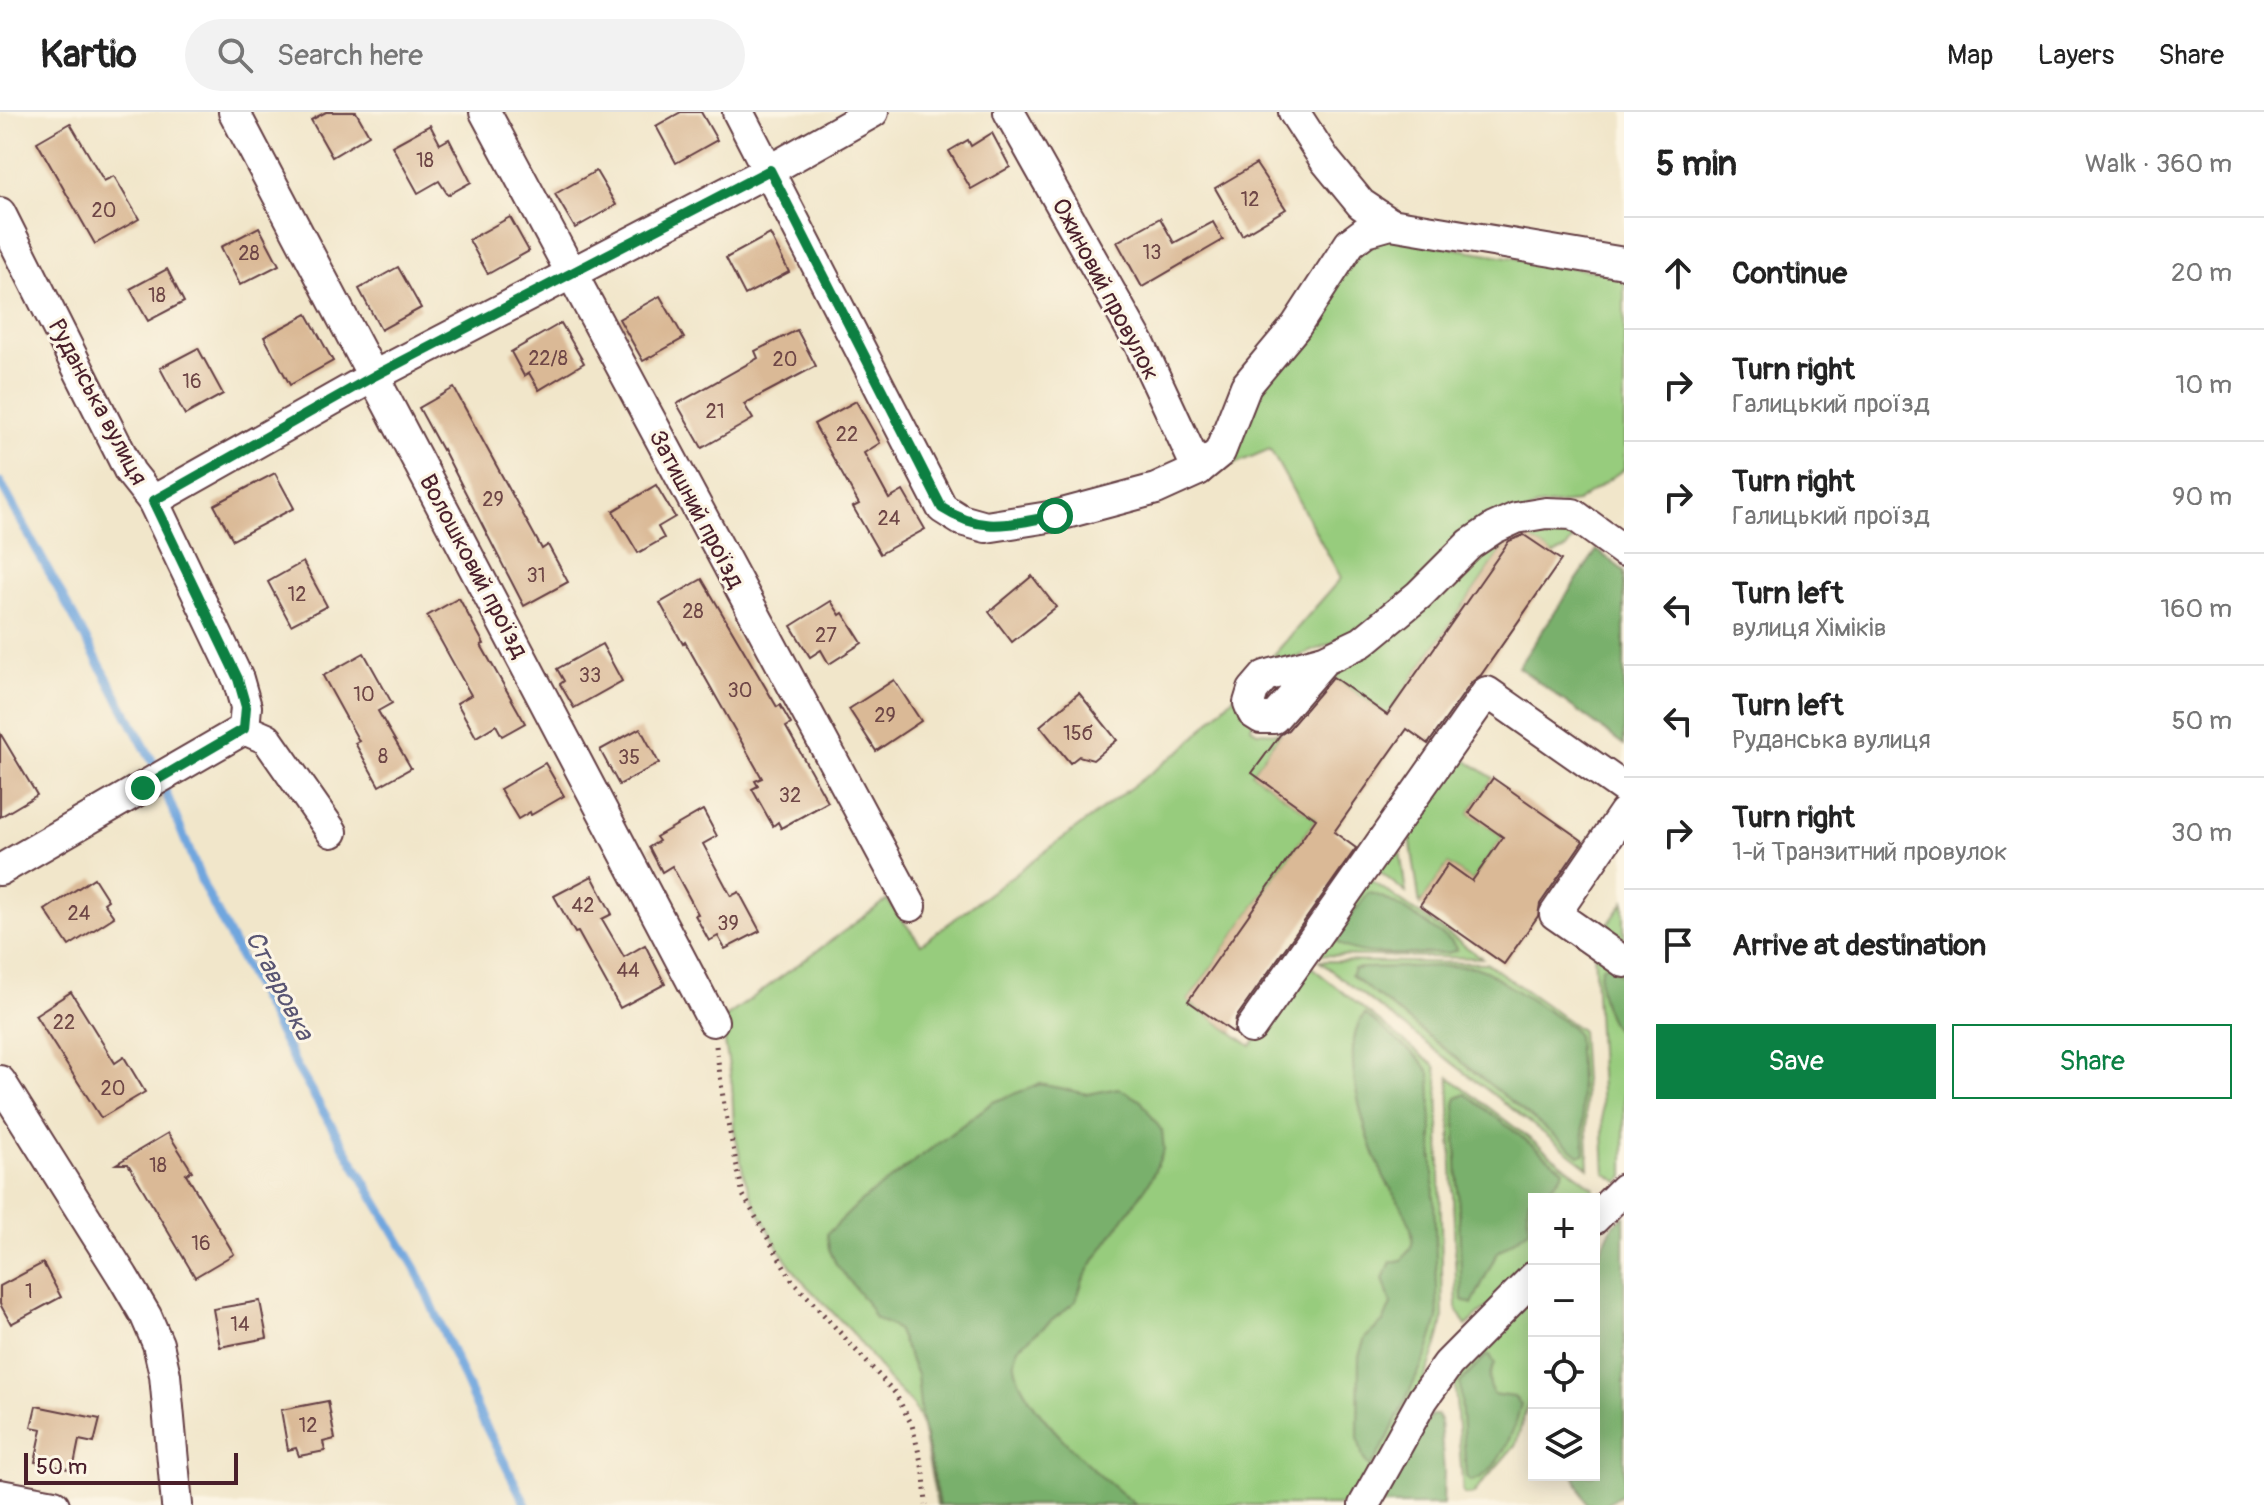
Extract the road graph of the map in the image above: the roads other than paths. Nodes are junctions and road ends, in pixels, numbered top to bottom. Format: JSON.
{"nodes":[{"id":1,"x":234,"y":112,"type":"edge"},
{"id":2,"x":485,"y":112,"type":"edge"},
{"id":3,"x":738,"y":112,"type":"edge"},
{"id":4,"x":873,"y":112,"type":"edge"},
{"id":5,"x":1009,"y":112,"type":"edge"},
{"id":6,"x":1294,"y":112,"type":"edge"},
{"id":7,"x":770,"y":170,"type":"junction"},
{"id":8,"x":0,"y":213,"type":"edge"},
{"id":9,"x":1391,"y":224,"type":"junction"},
{"id":10,"x":1624,"y":263,"type":"edge"},
{"id":11,"x":570,"y":274,"type":"junction"},
{"id":12,"x":374,"y":376,"type":"junction"},
{"id":13,"x":1198,"y":470,"type":"junction"},
{"id":14,"x":153,"y":501,"type":"junction"},
{"id":15,"x":1624,"y":551,"type":"edge"},
{"id":16,"x":1324,"y":660,"type":"dead end"},
{"id":17,"x":244,"y":729,"type":"junction"},
{"id":18,"x":1624,"y":788,"type":"edge"},
{"id":19,"x":1624,"y":813,"type":"edge"},
{"id":20,"x":332,"y":832,"type":"dead end"},
{"id":21,"x":0,"y":870,"type":"edge"},
{"id":22,"x":911,"y":906,"type":"dead end"},
{"id":23,"x":1624,"y":962,"type":"edge"},
{"id":24,"x":713,"y":1021,"type":"road end"},
{"id":25,"x":1251,"y":1028,"type":"dead end"},
{"id":26,"x":0,"y":1081,"type":"edge"},
{"id":27,"x":1624,"y":1189,"type":"edge"},
{"id":28,"x":1600,"y":1213,"type":"edge"},
{"id":29,"x":1528,"y":1283,"type":"edge"},
{"id":30,"x":0,"y":1495,"type":"edge"},
{"id":31,"x":54,"y":1505,"type":"edge"},
{"id":32,"x":177,"y":1505,"type":"edge"},
{"id":33,"x":1364,"y":1505,"type":"edge"}],
"edges":[{"from":1,"to":12,"type":"street","name":"Волошковий проїзд"},
{"from":2,"to":11,"type":"street","name":"Затишний проїзд"},
{"from":3,"to":7,"type":"street"},
{"from":4,"to":7,"type":"street"},
{"from":5,"to":13,"type":"street","name":"Ожиновий провулок"},
{"from":6,"to":9,"type":"street"},
{"from":7,"to":11,"type":"street"},
{"from":7,"to":13,"type":"street"},
{"from":8,"to":14,"type":"street","name":"Руданська вулиця"},
{"from":9,"to":10,"type":"street"},
{"from":9,"to":13,"type":"street"},
{"from":11,"to":12,"type":"street"},
{"from":11,"to":22,"type":"street","name":"Затишний проїзд"},
{"from":12,"to":14,"type":"street"},
{"from":12,"to":24,"type":"street","name":"Волошковий проїзд"},
{"from":14,"to":17,"type":"street","name":"Руданська вулиця"},
{"from":15,"to":16,"type":"street"},
{"from":17,"to":20,"type":"street"},
{"from":17,"to":21,"type":"street"},
{"from":18,"to":25,"type":"street"},
{"from":19,"to":23,"type":"street"},
{"from":26,"to":32,"type":"street"},
{"from":27,"to":28,"type":"street"},
{"from":29,"to":33,"type":"street"},
{"from":30,"to":31,"type":"street"}]}
